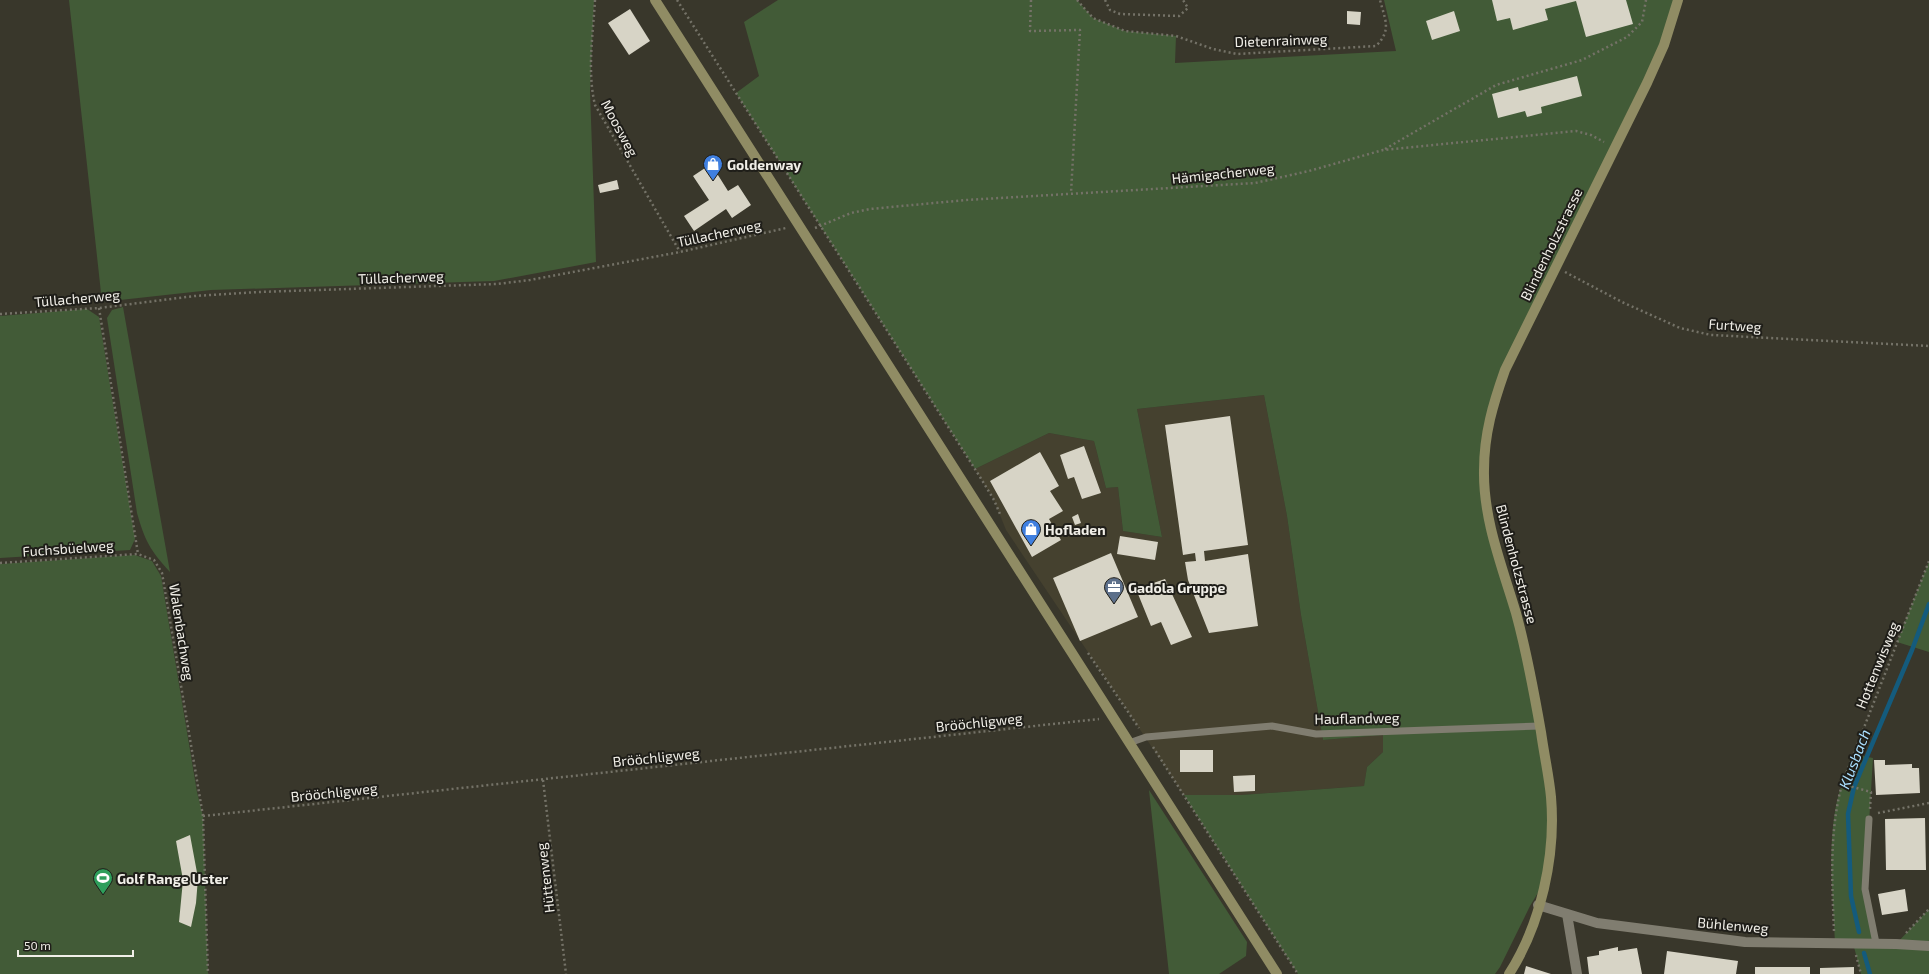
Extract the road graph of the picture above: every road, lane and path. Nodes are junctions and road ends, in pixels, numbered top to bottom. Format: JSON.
{"nodes":[{"id":1,"x":595,"y":0,"type":"edge"},
{"id":2,"x":655,"y":0,"type":"edge"},
{"id":3,"x":677,"y":0,"type":"edge"},
{"id":4,"x":1031,"y":0,"type":"edge"},
{"id":5,"x":1077,"y":0,"type":"edge"},
{"id":6,"x":1104,"y":0,"type":"edge"},
{"id":7,"x":1183,"y":0,"type":"edge"},
{"id":8,"x":1380,"y":0,"type":"edge"},
{"id":9,"x":1646,"y":0,"type":"edge"},
{"id":10,"x":1678,"y":0,"type":"edge"},
{"id":11,"x":1615,"y":147,"type":"junction"},
{"id":12,"x":1382,"y":150,"type":"junction"},
{"id":13,"x":1071,"y":193,"type":"junction"},
{"id":14,"x":797,"y":223,"type":"junction"},
{"id":15,"x":820,"y":226,"type":"junction"},
{"id":16,"x":804,"y":234,"type":"junction"},
{"id":17,"x":680,"y":252,"type":"junction"},
{"id":18,"x":1555,"y":267,"type":"junction"},
{"id":19,"x":99,"y":308,"type":"junction"},
{"id":20,"x":0,"y":314,"type":"edge"},
{"id":21,"x":1929,"y":346,"type":"edge"},
{"id":22,"x":1001,"y":518,"type":"dead end"},
{"id":23,"x":138,"y":554,"type":"junction"},
{"id":24,"x":1929,"y":561,"type":"edge"},
{"id":25,"x":0,"y":563,"type":"edge"},
{"id":26,"x":1086,"y":651,"type":"dead end"},
{"id":27,"x":1112,"y":717,"type":"junction"},
{"id":28,"x":1540,"y":726,"type":"junction"},
{"id":29,"x":1146,"y":737,"type":"junction"},
{"id":30,"x":1129,"y":743,"type":"junction"},
{"id":31,"x":543,"y":780,"type":"junction"},
{"id":32,"x":1842,"y":784,"type":"junction"},
{"id":33,"x":1929,"y":803,"type":"edge"},
{"id":34,"x":203,"y":816,"type":"junction"},
{"id":35,"x":1869,"y":819,"type":"junction"},
{"id":36,"x":1538,"y":905,"type":"junction"},
{"id":37,"x":1929,"y":909,"type":"edge"},
{"id":38,"x":1567,"y":914,"type":"junction"},
{"id":39,"x":1835,"y":943,"type":"junction"},
{"id":40,"x":1853,"y":943,"type":"junction"},
{"id":41,"x":1876,"y":943,"type":"junction"},
{"id":42,"x":1896,"y":944,"type":"junction"},
{"id":43,"x":1929,"y":946,"type":"edge"},
{"id":44,"x":208,"y":974,"type":"edge"},
{"id":45,"x":566,"y":974,"type":"edge"},
{"id":46,"x":1277,"y":974,"type":"edge"},
{"id":47,"x":1298,"y":974,"type":"edge"},
{"id":48,"x":1509,"y":974,"type":"edge"},
{"id":49,"x":1576,"y":974,"type":"edge"},
{"id":50,"x":1861,"y":974,"type":"edge"}],
"edges":[{"from":1,"to":17,"type":"path","name":"Moosweg"},
{"from":2,"to":14,"type":"main road"},
{"from":3,"to":15,"type":"path"},
{"from":4,"to":13,"type":"path"},
{"from":5,"to":8,"type":"path","name":"Dietenrainweg"},
{"from":6,"to":7,"type":"path"},
{"from":9,"to":12,"type":"path"},
{"from":10,"to":11,"type":"main road","name":"Blindenholzstrasse"},
{"from":11,"to":12,"type":"path","name":"Hämigacherweg"},
{"from":11,"to":18,"type":"main road","name":"Blindenholzstrasse"},
{"from":12,"to":13,"type":"path","name":"Hämigacherweg"},
{"from":13,"to":15,"type":"path","name":"Hämigacherweg"},
{"from":14,"to":16,"type":"main road"},
{"from":14,"to":17,"type":"path","name":"Tüllacherweg"},
{"from":15,"to":16,"type":"path","name":"Hämigacherweg"},
{"from":15,"to":22,"type":"path"},
{"from":16,"to":27,"type":"main road"},
{"from":17,"to":19,"type":"path","name":"Tüllacherweg"},
{"from":18,"to":21,"type":"path","name":"Furtweg"},
{"from":18,"to":28,"type":"main road","name":"Blindenholzstrasse"},
{"from":19,"to":20,"type":"path","name":"Tüllacherweg"},
{"from":19,"to":23,"type":"path"},
{"from":23,"to":25,"type":"path","name":"Fuchsbüelweg"},
{"from":23,"to":34,"type":"path","name":"Walenbachweg"},
{"from":24,"to":32,"type":"path","name":"Hottenwisweg"},
{"from":26,"to":29,"type":"path"},
{"from":27,"to":30,"type":"main road"},
{"from":27,"to":31,"type":"path","name":"Brööchligweg"},
{"from":28,"to":29,"type":"lane","name":"Hauflandweg"},
{"from":28,"to":36,"type":"main road","name":"Blindenholzstrasse"},
{"from":29,"to":30,"type":"lane","name":"Hauflandweg"},
{"from":29,"to":47,"type":"path"},
{"from":30,"to":46,"type":"main road"},
{"from":31,"to":34,"type":"path","name":"Brööchligweg"},
{"from":31,"to":45,"type":"path","name":"Hüttenweg"},
{"from":32,"to":35,"type":"path"},
{"from":32,"to":39,"type":"path","name":"Hottenwisweg"},
{"from":33,"to":35,"type":"path"},
{"from":34,"to":44,"type":"path","name":"Walenbachweg"},
{"from":35,"to":41,"type":"lane"},
{"from":36,"to":38,"type":"street","name":"Bühlenweg"},
{"from":36,"to":48,"type":"main road","name":"Blindenholzstrasse"},
{"from":37,"to":42,"type":"path"},
{"from":38,"to":39,"type":"street","name":"Bühlenweg"},
{"from":38,"to":49,"type":"street"},
{"from":39,"to":40,"type":"street","name":"Bühlenweg"},
{"from":40,"to":41,"type":"street","name":"Bühlenweg"},
{"from":40,"to":50,"type":"path"},
{"from":41,"to":42,"type":"street","name":"Bühlenweg"},
{"from":42,"to":43,"type":"street","name":"Bühlenweg"}]}
